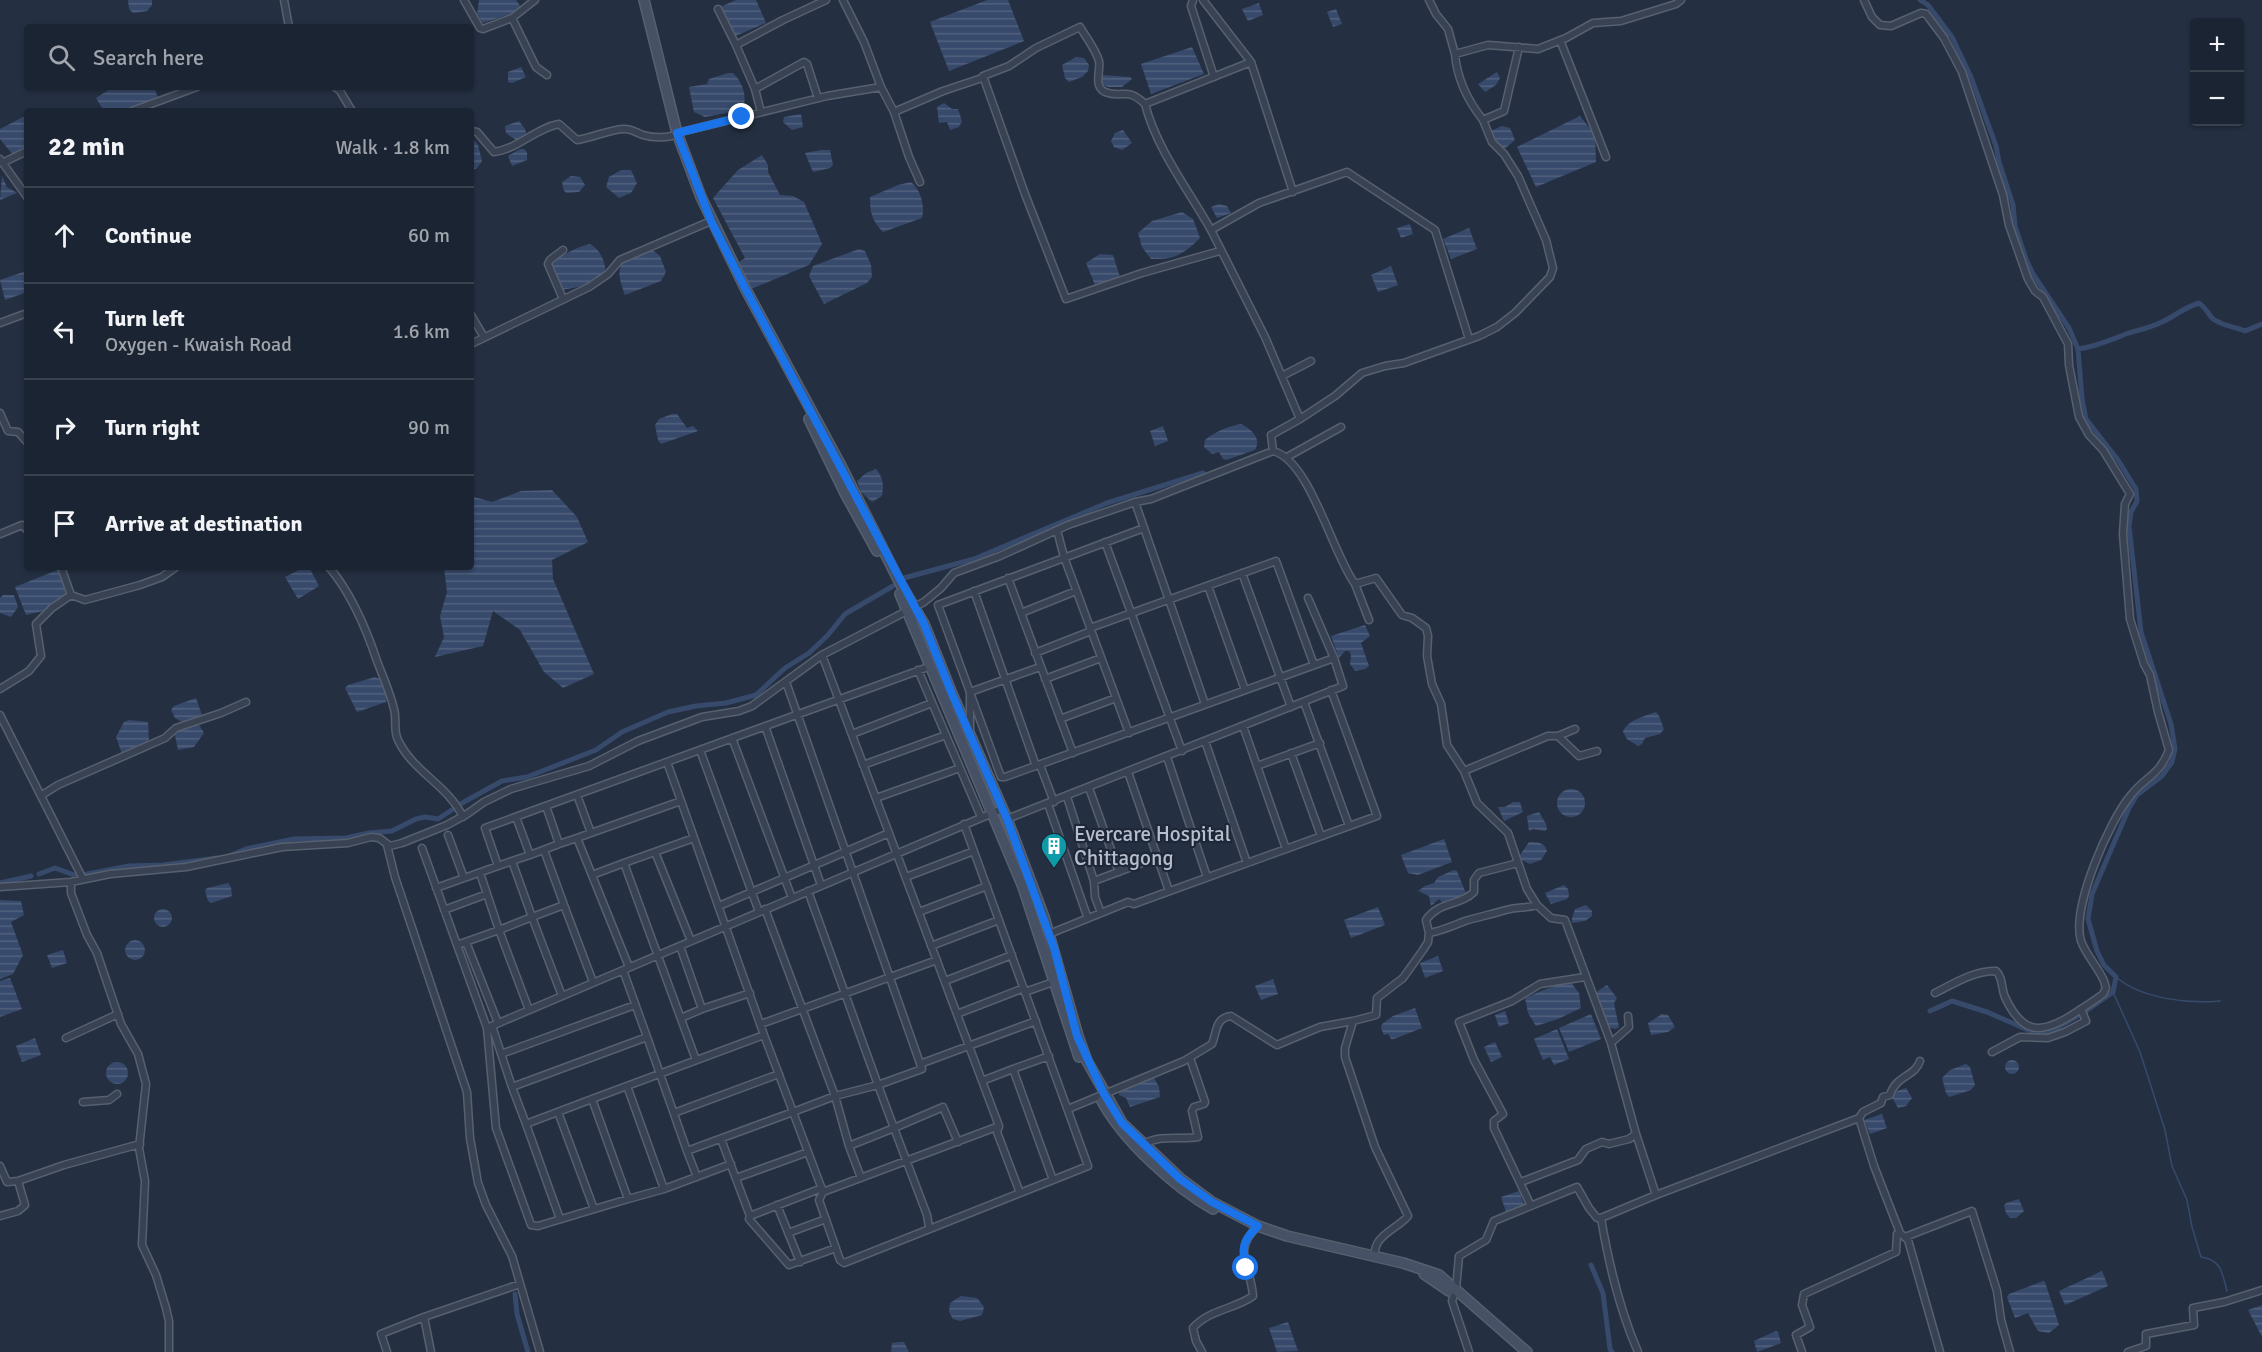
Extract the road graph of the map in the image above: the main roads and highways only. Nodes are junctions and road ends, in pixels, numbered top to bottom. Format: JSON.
{"nodes":[{"id":1,"x":638,"y":0,"type":"edge"},
{"id":2,"x":644,"y":0,"type":"edge"},
{"id":3,"x":674,"y":134,"type":"junction"},
{"id":4,"x":708,"y":222,"type":"junction"},
{"id":5,"x":911,"y":609,"type":"junction"},
{"id":6,"x":998,"y":811,"type":"junction"},
{"id":7,"x":1058,"y":980,"type":"junction"},
{"id":8,"x":1102,"y":1095,"type":"junction"},
{"id":9,"x":1256,"y":1228,"type":"junction"},
{"id":10,"x":1454,"y":1292,"type":"junction"},
{"id":11,"x":1519,"y":1352,"type":"edge"},
{"id":12,"x":1527,"y":1352,"type":"edge"}],
"edges":[{"from":1,"to":3,"type":"main road"},
{"from":2,"to":3,"type":"main road"},
{"from":3,"to":4,"type":"main road"},
{"from":4,"to":5,"type":"main road"},
{"from":4,"to":5,"type":"main road"},
{"from":5,"to":6,"type":"main road"},
{"from":5,"to":6,"type":"main road"},
{"from":6,"to":7,"type":"main road"},
{"from":6,"to":7,"type":"main road"},
{"from":7,"to":8,"type":"main road"},
{"from":8,"to":9,"type":"main road"},
{"from":8,"to":9,"type":"main road"},
{"from":9,"to":10,"type":"main road"},
{"from":9,"to":10,"type":"main road"},
{"from":10,"to":11,"type":"main road"},
{"from":10,"to":12,"type":"main road"}]}
